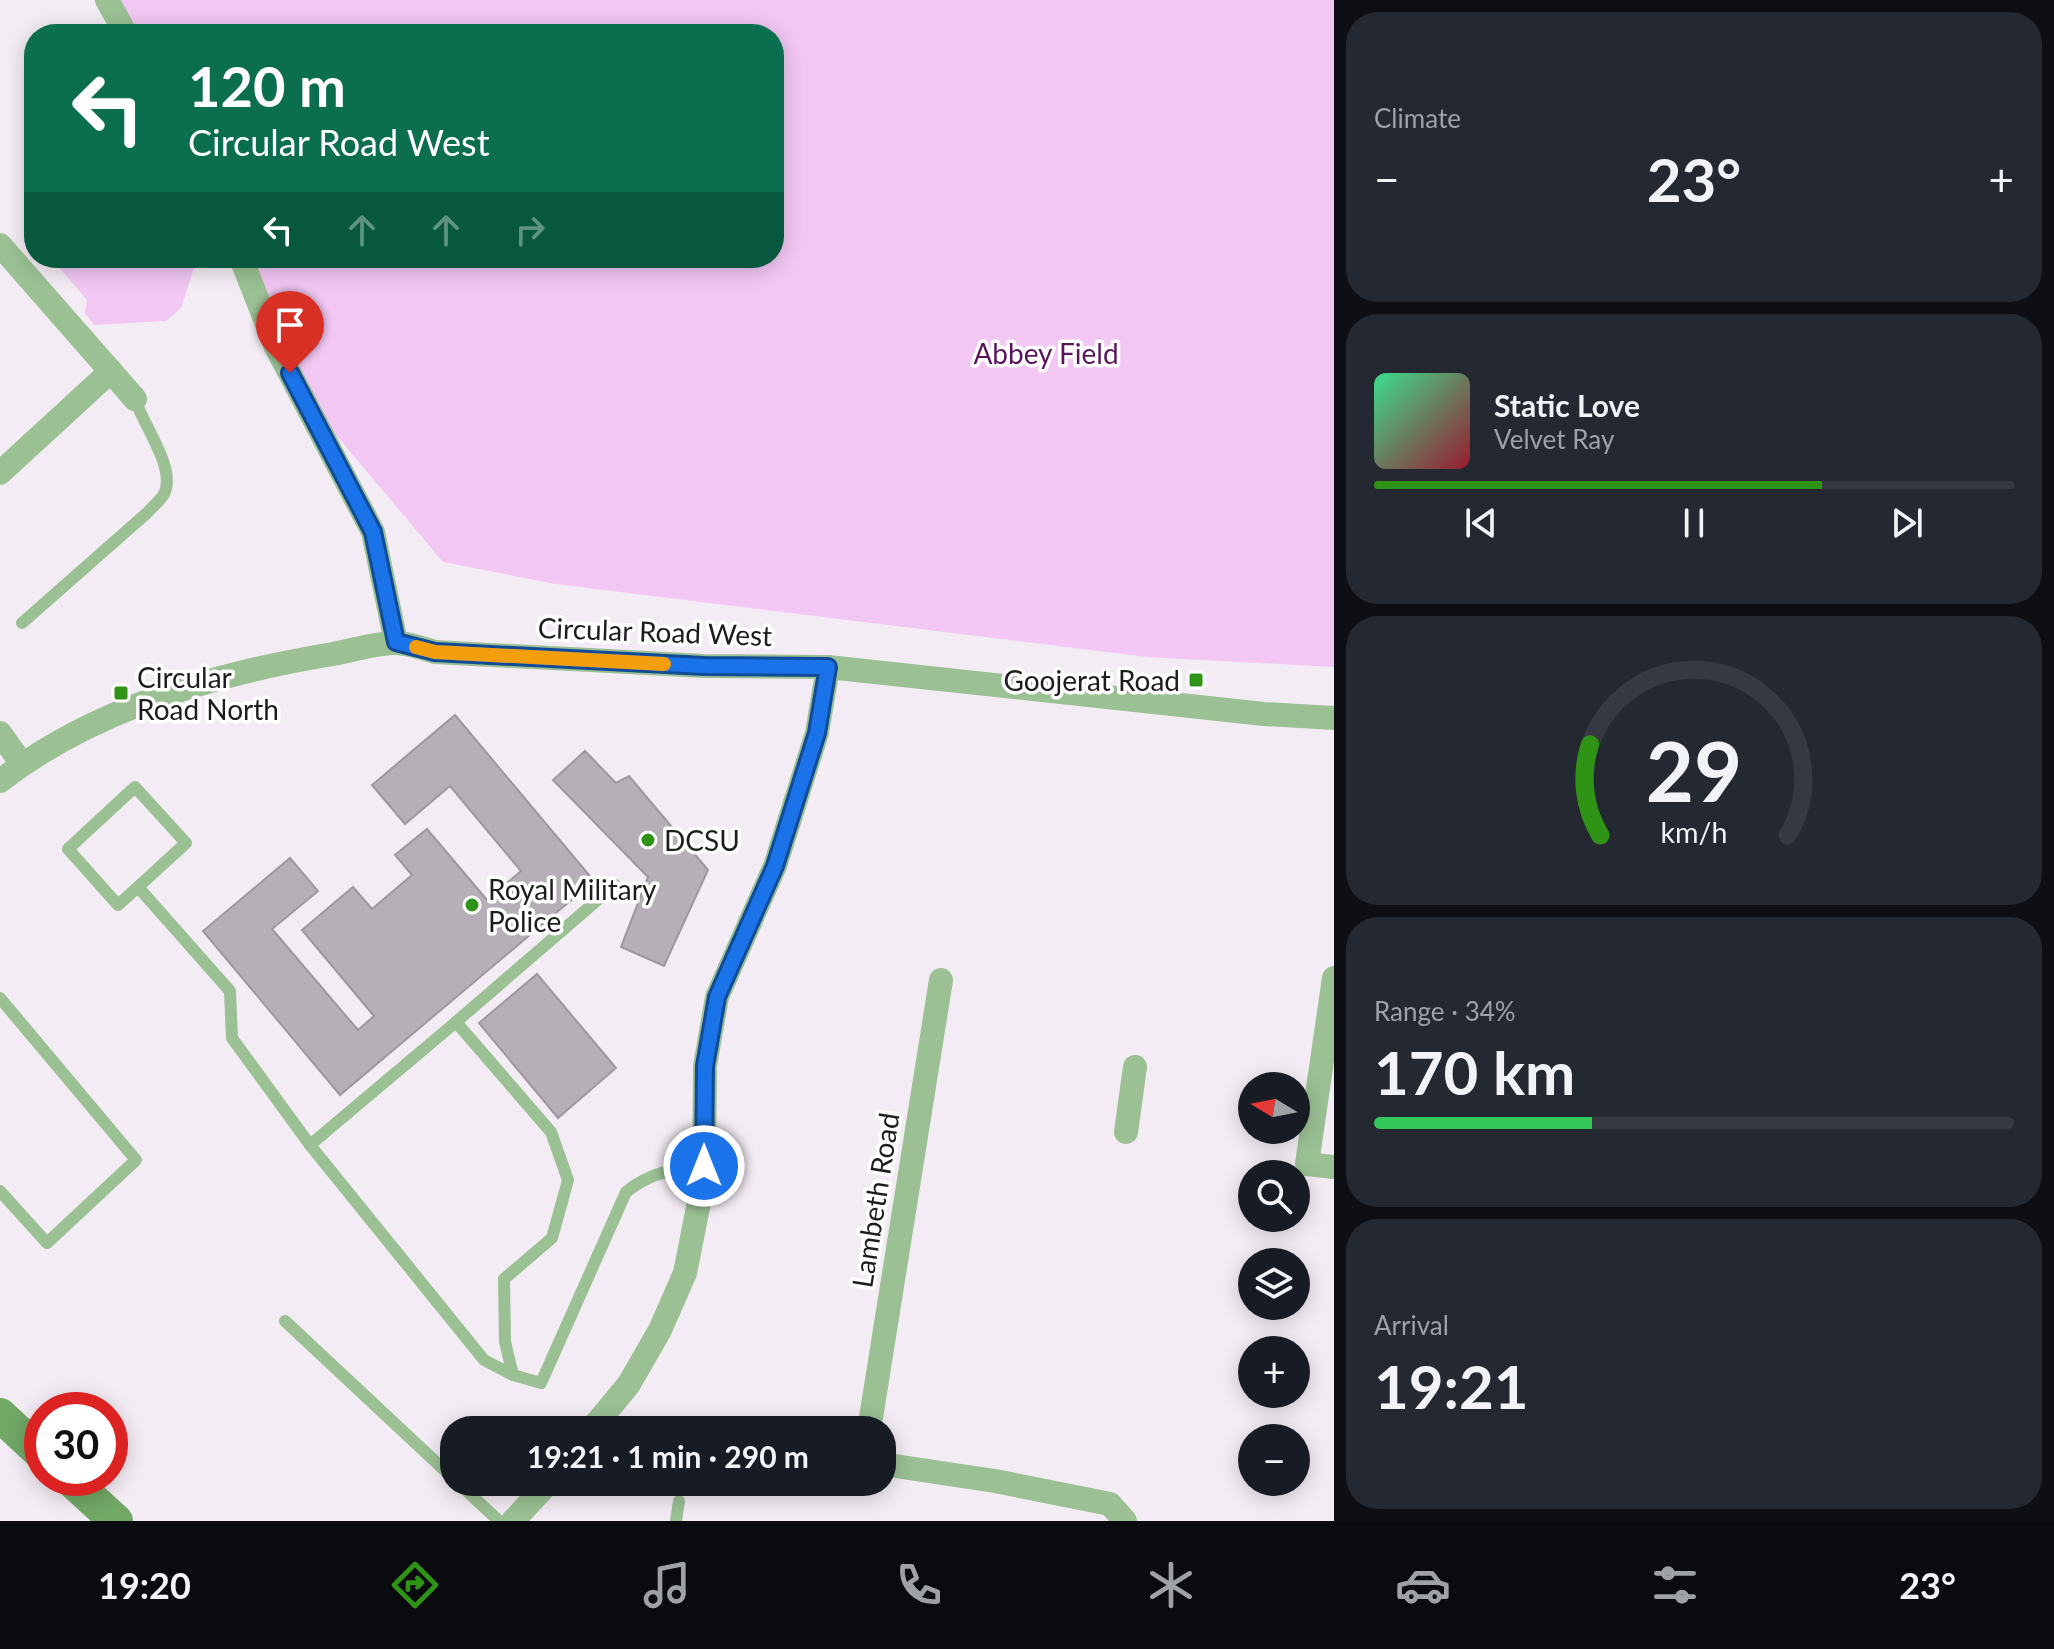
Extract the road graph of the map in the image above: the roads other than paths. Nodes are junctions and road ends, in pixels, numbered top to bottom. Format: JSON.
{"nodes":[{"id":1,"x":107,"y":0,"type":"edge"},
{"id":2,"x":120,"y":24,"type":"edge"},
{"id":3,"x":0,"y":245,"type":"edge"},
{"id":4,"x":245,"y":268,"type":"edge"},
{"id":5,"x":111,"y":371,"type":"junction"},
{"id":6,"x":135,"y":399,"type":"joint"},
{"id":7,"x":0,"y":473,"type":"edge"},
{"id":8,"x":22,"y":623,"type":"dead end"},
{"id":9,"x":396,"y":642,"type":"junction"},
{"id":10,"x":828,"y":667,"type":"junction"},
{"id":11,"x":1334,"y":718,"type":"edge"},
{"id":12,"x":0,"y":733,"type":"edge"},
{"id":13,"x":22,"y":764,"type":"junction"},
{"id":14,"x":0,"y":781,"type":"edge"},
{"id":15,"x":615,"y":885,"type":"dead end"},
{"id":16,"x":138,"y":887,"type":"junction"},
{"id":17,"x":1334,"y":978,"type":"edge"},
{"id":18,"x":941,"y":980,"type":"dead end"},
{"id":19,"x":0,"y":998,"type":"edge"},
{"id":20,"x":456,"y":1022,"type":"junction"},
{"id":21,"x":1135,"y":1067,"type":"dead end"},
{"id":22,"x":1126,"y":1132,"type":"dead end"},
{"id":23,"x":310,"y":1145,"type":"junction"},
{"id":24,"x":704,"y":1166,"type":"junction"},
{"id":25,"x":1334,"y":1167,"type":"edge"},
{"id":26,"x":0,"y":1191,"type":"edge"},
{"id":27,"x":285,"y":1321,"type":"dead end"},
{"id":28,"x":513,"y":1375,"type":"junction"},
{"id":29,"x":0,"y":1415,"type":"edge"},
{"id":30,"x":603,"y":1416,"type":"edge"},
{"id":31,"x":871,"y":1416,"type":"edge"},
{"id":32,"x":24,"y":1437,"type":"edge"},
{"id":33,"x":440,"y":1465,"type":"edge"},
{"id":34,"x":896,"y":1466,"type":"edge"},
{"id":35,"x":89,"y":1496,"type":"edge"},
{"id":36,"x":473,"y":1496,"type":"edge"},
{"id":37,"x":536,"y":1496,"type":"edge"},
{"id":38,"x":679,"y":1501,"type":"dead end"},
{"id":39,"x":116,"y":1521,"type":"edge"},
{"id":40,"x":499,"y":1521,"type":"edge"},
{"id":41,"x":513,"y":1521,"type":"edge"},
{"id":42,"x":676,"y":1521,"type":"edge"},
{"id":43,"x":1125,"y":1521,"type":"edge"}],
"edges":[{"from":1,"to":2,"type":"street"},
{"from":3,"to":5,"type":"street"},
{"from":4,"to":9,"type":"street"},
{"from":5,"to":6,"type":"street"},
{"from":5,"to":7,"type":"street"},
{"from":6,"to":8,"type":"lane"},
{"from":9,"to":10,"type":"street","name":"Circular Road West"},
{"from":9,"to":13,"type":"street","name":"Circular Road West"},
{"from":10,"to":11,"type":"street","name":"Circular Road West"},
{"from":10,"to":24,"type":"street"},
{"from":12,"to":13,"type":"street"},
{"from":13,"to":14,"type":"street","name":"Circular Road West"},
{"from":15,"to":20,"type":"lane"},
{"from":16,"to":16,"type":"lane"},
{"from":16,"to":23,"type":"lane"},
{"from":17,"to":25,"type":"street"},
{"from":18,"to":31,"type":"street","name":"Lambeth Road"},
{"from":19,"to":26,"type":"lane"},
{"from":20,"to":23,"type":"lane"},
{"from":20,"to":28,"type":"lane"},
{"from":21,"to":22,"type":"street"},
{"from":23,"to":28,"type":"lane"},
{"from":24,"to":28,"type":"lane"},
{"from":24,"to":30,"type":"street"},
{"from":27,"to":33,"type":"lane"},
{"from":29,"to":32,"type":"main road"},
{"from":34,"to":43,"type":"street"},
{"from":35,"to":39,"type":"main road"},
{"from":36,"to":40,"type":"lane"},
{"from":37,"to":41,"type":"street"},
{"from":38,"to":42,"type":"lane"}]}
